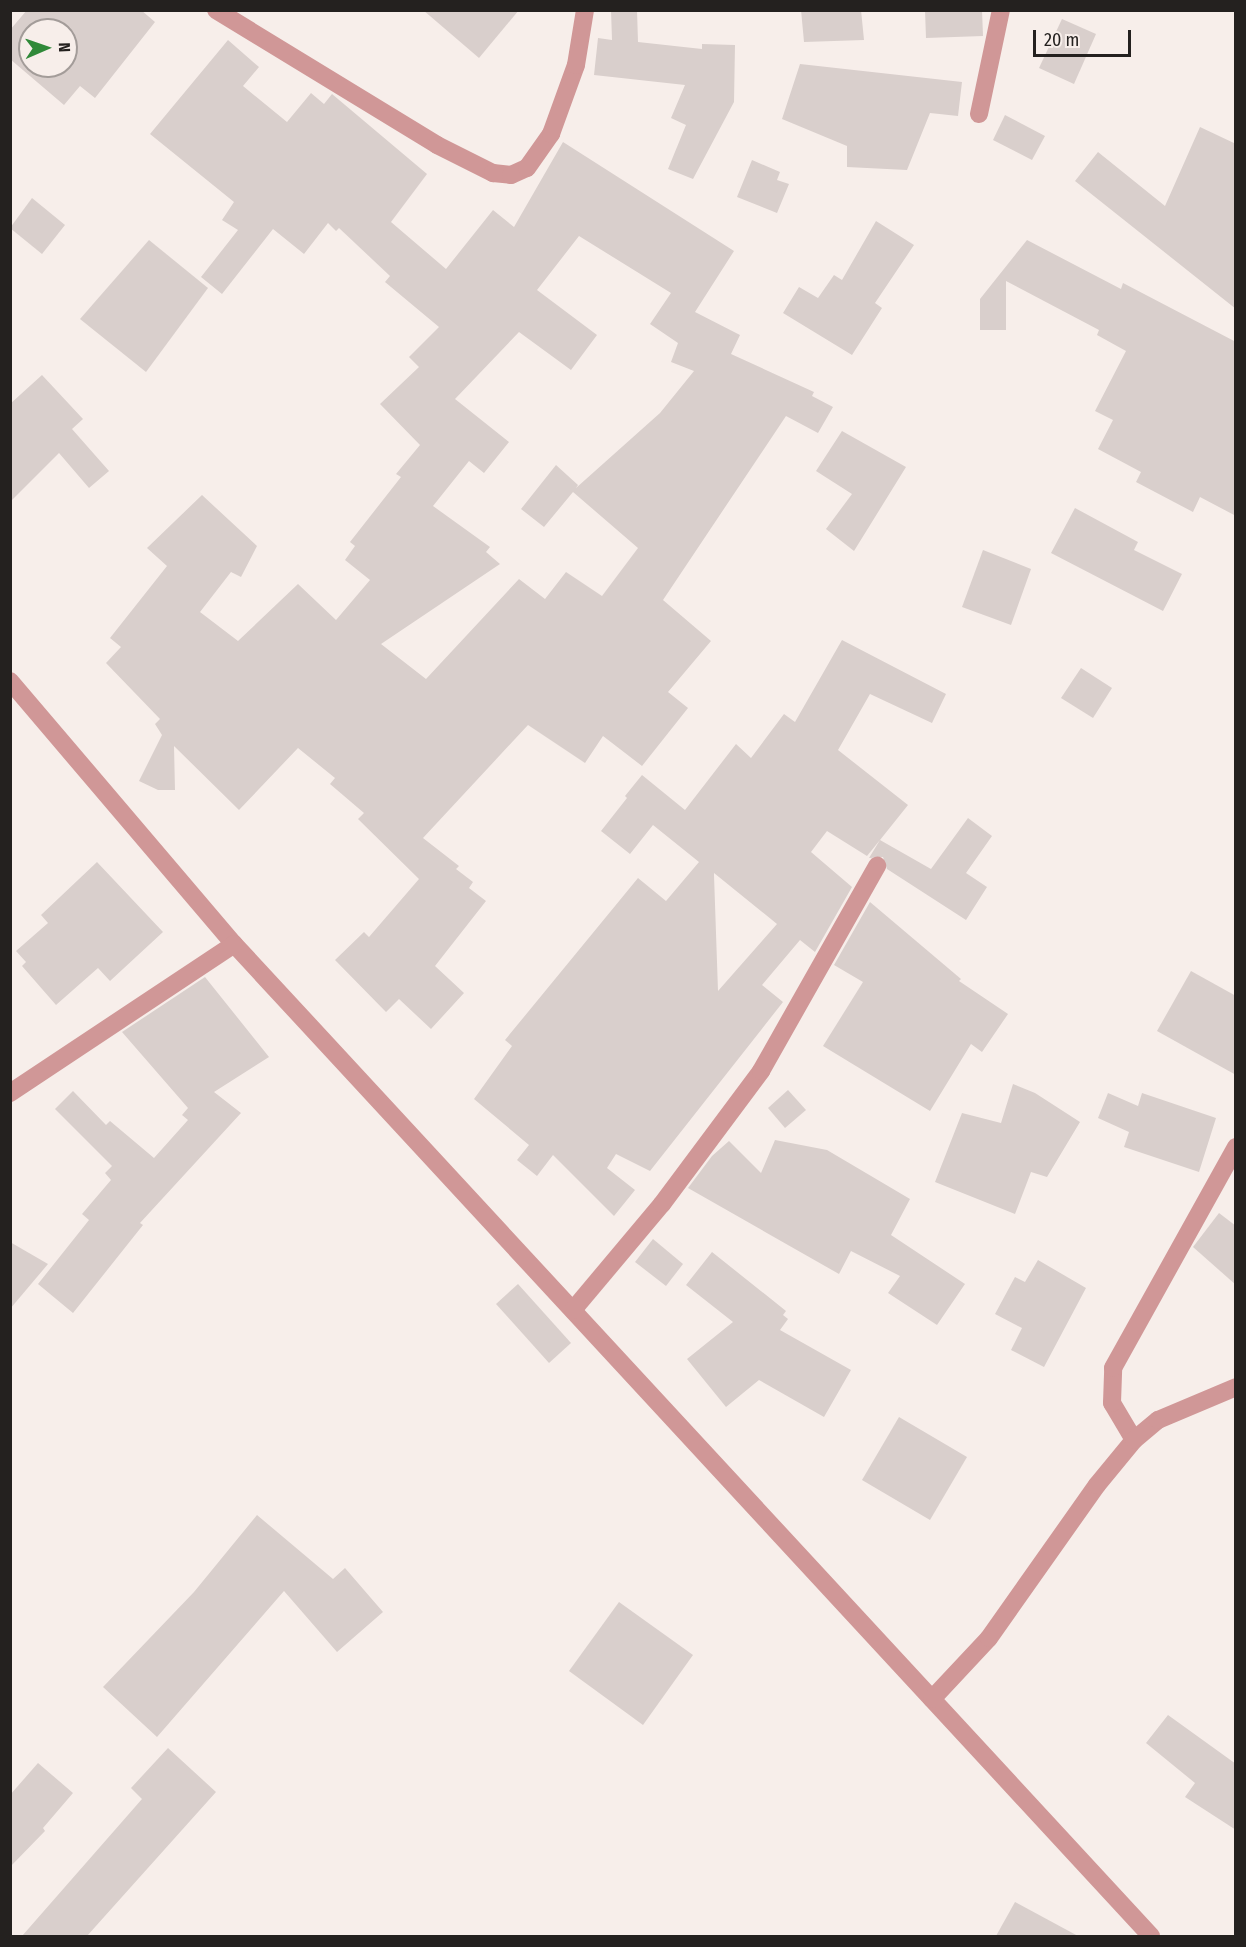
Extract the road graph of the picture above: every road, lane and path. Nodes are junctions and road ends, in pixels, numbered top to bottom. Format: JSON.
{"nodes":[{"id":1,"x":216,"y":10,"type":"edge"},
{"id":2,"x":585,"y":10,"type":"edge"},
{"id":3,"x":1001,"y":10,"type":"edge"},
{"id":4,"x":979,"y":114,"type":"dead end"},
{"id":5,"x":10,"y":681,"type":"edge"},
{"id":6,"x":877,"y":866,"type":"dead end"},
{"id":7,"x":234,"y":944,"type":"junction"},
{"id":8,"x":10,"y":1093,"type":"edge"},
{"id":9,"x":1236,"y":1147,"type":"edge"},
{"id":10,"x":573,"y":1310,"type":"junction"},
{"id":11,"x":1236,"y":1387,"type":"edge"},
{"id":12,"x":1134,"y":1440,"type":"junction"},
{"id":13,"x":932,"y":1699,"type":"junction"},
{"id":14,"x":1151,"y":1936,"type":"edge"}],
"edges":[{"from":1,"to":2,"type":"street"},
{"from":3,"to":4,"type":"street"},
{"from":5,"to":7,"type":"street"},
{"from":6,"to":10,"type":"street"},
{"from":7,"to":8,"type":"street"},
{"from":7,"to":10,"type":"street"},
{"from":9,"to":12,"type":"street"},
{"from":10,"to":13,"type":"street"},
{"from":11,"to":12,"type":"street"},
{"from":12,"to":13,"type":"street"},
{"from":13,"to":14,"type":"street"}]}
